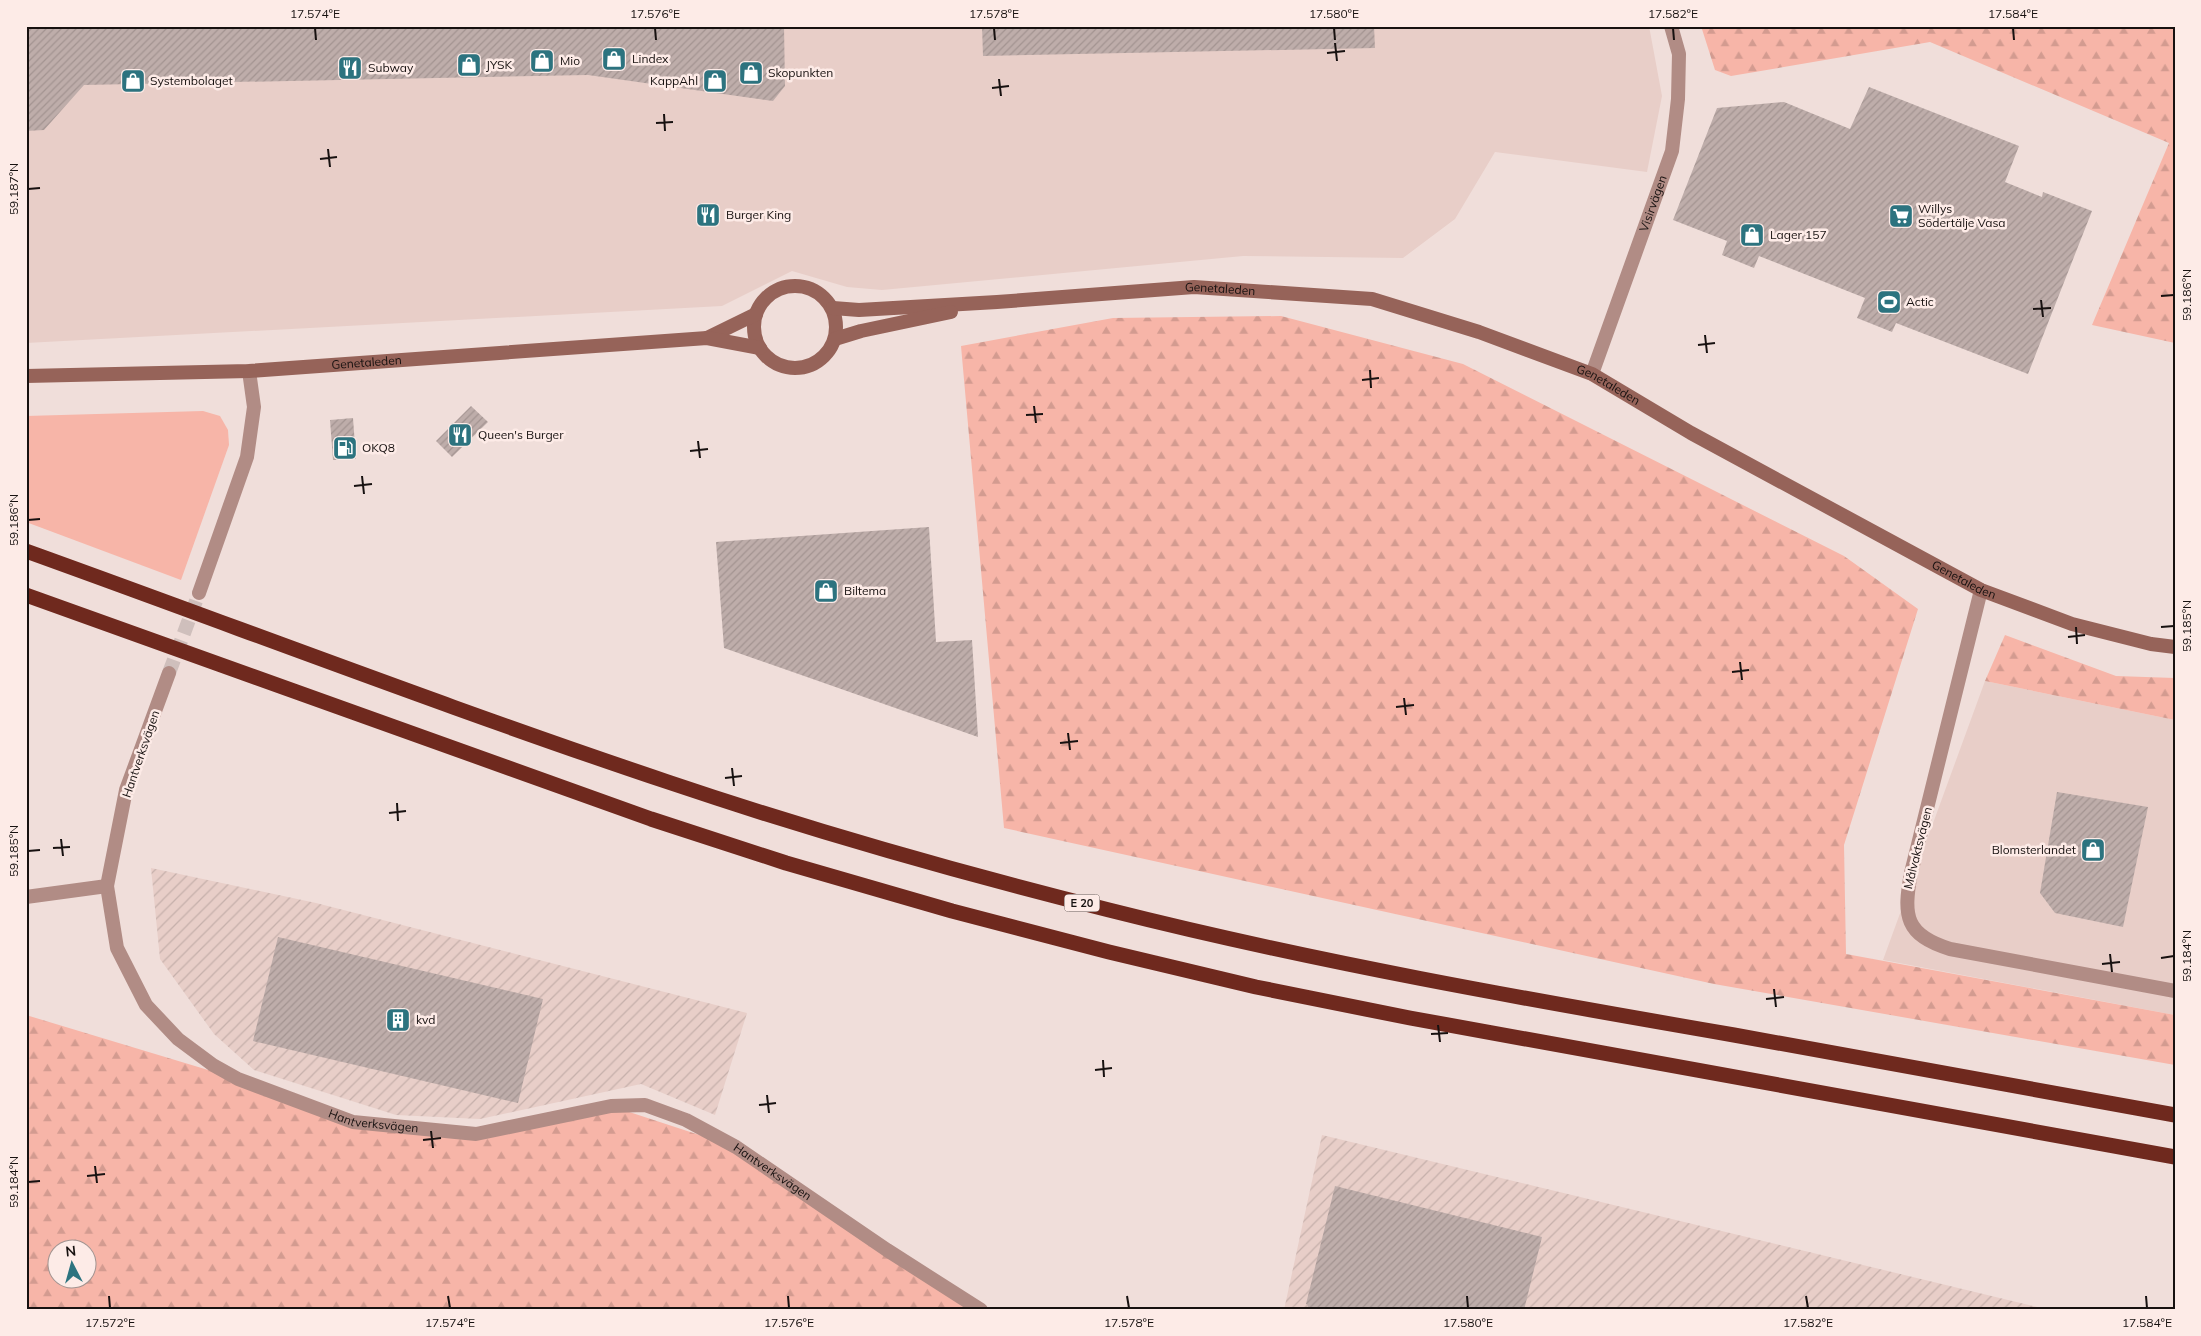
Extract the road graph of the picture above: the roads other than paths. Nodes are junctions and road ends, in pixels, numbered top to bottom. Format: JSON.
{"nodes":[{"id":1,"x":1671,"y":26,"type":"edge"},
{"id":2,"x":997,"y":302,"type":"junction"},
{"id":3,"x":833,"y":308,"type":"junction"},
{"id":4,"x":756,"y":314,"type":"junction"},
{"id":5,"x":707,"y":338,"type":"junction"},
{"id":6,"x":835,"y":339,"type":"junction"},
{"id":7,"x":760,"y":348,"type":"junction"},
{"id":8,"x":248,"y":371,"type":"junction"},
{"id":9,"x":1592,"y":374,"type":"junction"},
{"id":10,"x":26,"y":376,"type":"edge"},
{"id":11,"x":26,"y":551,"type":"edge"},
{"id":12,"x":1981,"y":590,"type":"junction"},
{"id":13,"x":199,"y":593,"type":"tunnel mouth"},
{"id":14,"x":26,"y":595,"type":"edge"},
{"id":15,"x":2175,"y":647,"type":"edge"},
{"id":16,"x":169,"y":674,"type":"tunnel mouth"},
{"id":17,"x":107,"y":886,"type":"junction"},
{"id":18,"x":26,"y":897,"type":"edge"},
{"id":19,"x":2175,"y":991,"type":"edge"},
{"id":20,"x":2175,"y":1115,"type":"edge"},
{"id":21,"x":2175,"y":1157,"type":"edge"},
{"id":22,"x":981,"y":1310,"type":"edge"}],
"edges":[{"from":1,"to":9,"type":"street","name":"Visirvägen"},
{"from":2,"to":3,"type":"main road","name":"Genetaleden"},
{"from":2,"to":6,"type":"main road","name":"Genetaleden"},
{"from":2,"to":9,"type":"main road","name":"Genetaleden"},
{"from":3,"to":4,"type":"main road","name":"Genetaleden"},
{"from":3,"to":6,"type":"main road"},
{"from":4,"to":5,"type":"main road","name":"Genetaleden"},
{"from":4,"to":7,"type":"main road"},
{"from":5,"to":7,"type":"main road","name":"Genetaleden"},
{"from":5,"to":8,"type":"main road","name":"Genetaleden"},
{"from":6,"to":7,"type":"main road"},
{"from":8,"to":10,"type":"main road","name":"Genetaleden"},
{"from":8,"to":13,"type":"street"},
{"from":9,"to":12,"type":"main road","name":"Genetaleden"},
{"from":11,"to":20,"type":"highway","number":"E 20"},
{"from":12,"to":15,"type":"main road","name":"Genetaleden"},
{"from":12,"to":19,"type":"street","name":"Målvaktsvägen"},
{"from":14,"to":21,"type":"highway"},
{"from":16,"to":17,"type":"street","name":"Hantverksvägen"},
{"from":17,"to":18,"type":"street"},
{"from":17,"to":22,"type":"street","name":"Hantverksvägen"}]}
